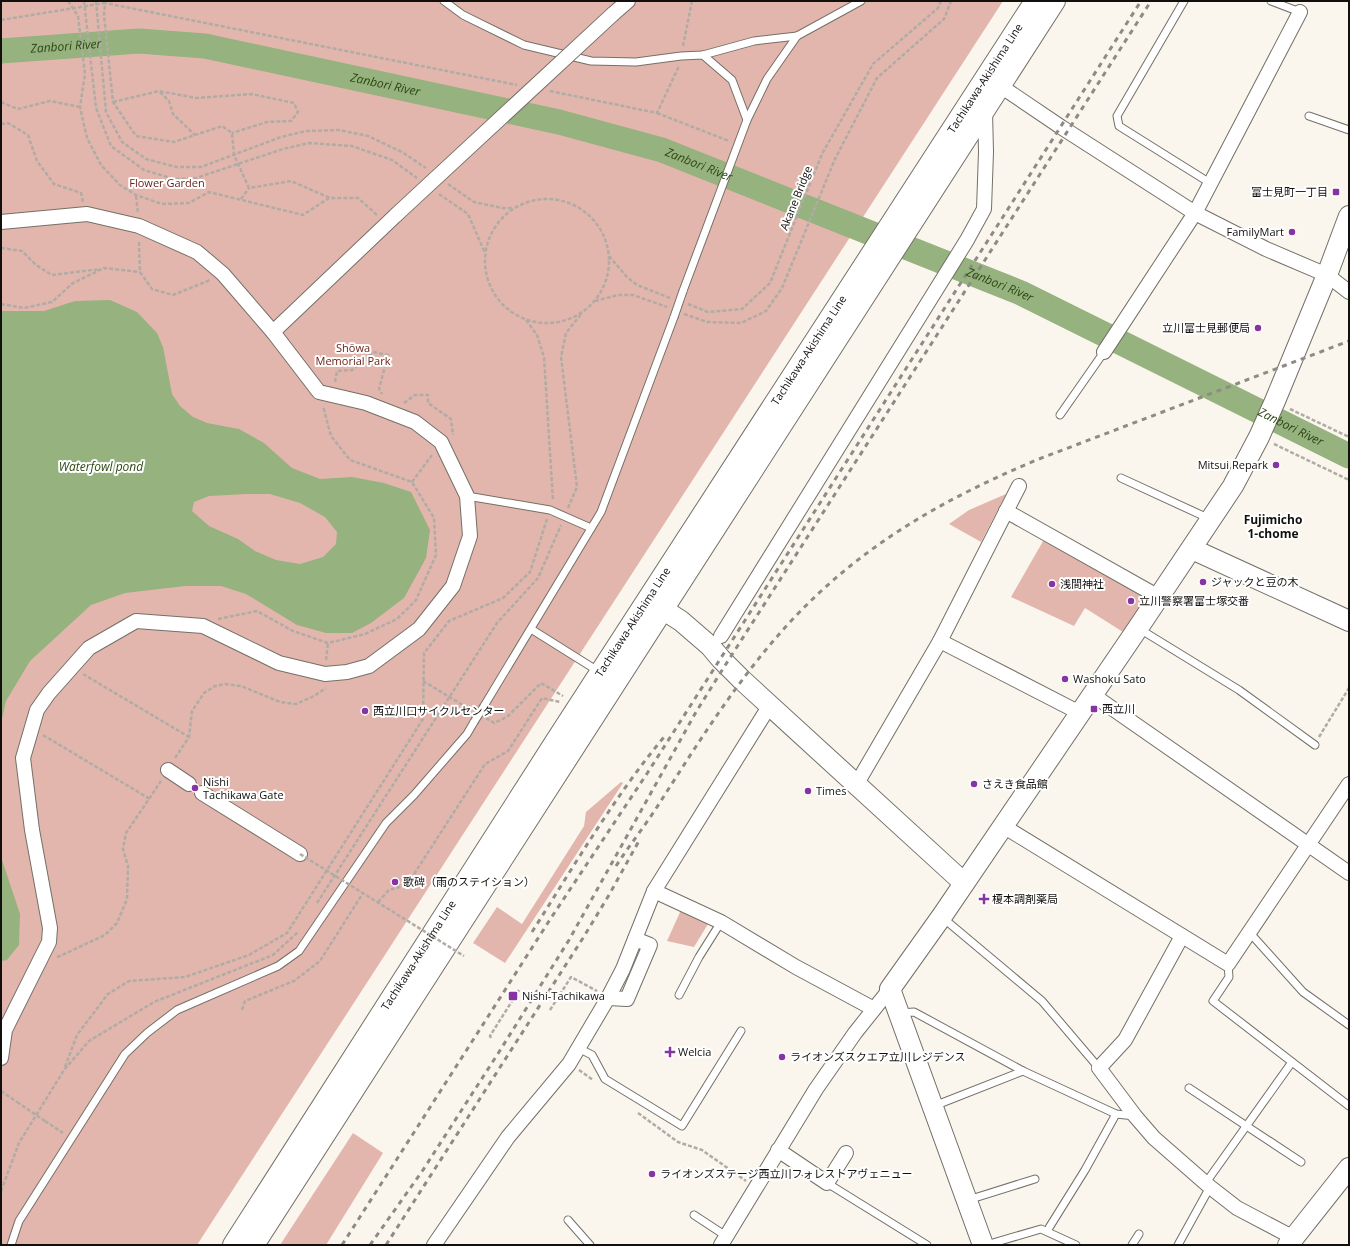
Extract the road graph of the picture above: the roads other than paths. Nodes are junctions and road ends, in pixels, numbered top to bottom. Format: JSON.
{"nodes":[{"id":1,"x":444,"y":1,"type":"edge"},
{"id":2,"x":628,"y":1,"type":"edge"},
{"id":3,"x":861,"y":1,"type":"edge"},
{"id":4,"x":1034,"y":1,"type":"edge"},
{"id":5,"x":1055,"y":1,"type":"edge"},
{"id":6,"x":1184,"y":1,"type":"edge"},
{"id":7,"x":1271,"y":1,"type":"edge"},
{"id":8,"x":1300,"y":12,"type":"joint"},
{"id":9,"x":797,"y":36,"type":"junction"},
{"id":10,"x":703,"y":55,"type":"junction"},
{"id":11,"x":993,"y":82,"type":"junction"},
{"id":12,"x":985,"y":111,"type":"junction"},
{"id":13,"x":1309,"y":116,"type":"dead end"},
{"id":14,"x":747,"y":120,"type":"junction"},
{"id":15,"x":1349,"y":130,"type":"edge"},
{"id":16,"x":1210,"y":183,"type":"junction"},
{"id":17,"x":910,"y":211,"type":"junction"},
{"id":18,"x":1194,"y":213,"type":"junction"},
{"id":19,"x":1349,"y":216,"type":"edge"},
{"id":20,"x":1,"y":222,"type":"edge"},
{"id":21,"x":1327,"y":275,"type":"junction"},
{"id":22,"x":1349,"y":292,"type":"edge"},
{"id":23,"x":272,"y":332,"type":"junction"},
{"id":24,"x":1104,"y":352,"type":"joint"},
{"id":25,"x":1060,"y":415,"type":"dead end"},
{"id":26,"x":1121,"y":478,"type":"dead end"},
{"id":27,"x":1019,"y":486,"type":"dead end"},
{"id":28,"x":467,"y":496,"type":"junction"},
{"id":29,"x":1006,"y":511,"type":"junction"},
{"id":30,"x":1211,"y":519,"type":"junction"},
{"id":31,"x":591,"y":528,"type":"junction"},
{"id":32,"x":1192,"y":549,"type":"junction"},
{"id":33,"x":1160,"y":597,"type":"junction"},
{"id":34,"x":656,"y":605,"type":"junction"},
{"id":35,"x":1349,"y":621,"type":"edge"},
{"id":36,"x":1138,"y":628,"type":"junction"},
{"id":37,"x":531,"y":629,"type":"junction"},
{"id":38,"x":721,"y":636,"type":"dead end"},
{"id":39,"x":940,"y":641,"type":"junction"},
{"id":40,"x":601,"y":673,"type":"junction"},
{"id":41,"x":1092,"y":695,"type":"junction"},
{"id":42,"x":770,"y":705,"type":"junction"},
{"id":43,"x":1080,"y":713,"type":"junction"},
{"id":44,"x":1315,"y":745,"type":"road end"},
{"id":45,"x":168,"y":770,"type":"dead end"},
{"id":46,"x":189,"y":784,"type":"dead end"},
{"id":47,"x":1349,"y":784,"type":"edge"},
{"id":48,"x":856,"y":785,"type":"junction"},
{"id":49,"x":202,"y":793,"type":"dead end"},
{"id":50,"x":1003,"y":826,"type":"junction"},
{"id":51,"x":1309,"y":845,"type":"junction"},
{"id":52,"x":300,"y":854,"type":"road end"},
{"id":53,"x":1349,"y":873,"type":"edge"},
{"id":54,"x":964,"y":883,"type":"junction"},
{"id":55,"x":654,"y":891,"type":"junction"},
{"id":56,"x":942,"y":916,"type":"junction"},
{"id":57,"x":721,"y":922,"type":"junction"},
{"id":58,"x":1250,"y":933,"type":"junction"},
{"id":59,"x":1182,"y":936,"type":"junction"},
{"id":60,"x":1228,"y":964,"type":"junction"},
{"id":61,"x":890,"y":989,"type":"junction"},
{"id":62,"x":679,"y":995,"type":"dead end"},
{"id":63,"x":874,"y":1009,"type":"junction"},
{"id":64,"x":899,"y":1014,"type":"junction"},
{"id":65,"x":1349,"y":1025,"type":"edge"},
{"id":66,"x":741,"y":1031,"type":"dead end"},
{"id":67,"x":578,"y":1048,"type":"junction"},
{"id":68,"x":1,"y":1058,"type":"edge"},
{"id":69,"x":1292,"y":1062,"type":"junction"},
{"id":70,"x":1099,"y":1068,"type":"junction"},
{"id":71,"x":1023,"y":1071,"type":"junction"},
{"id":72,"x":1189,"y":1088,"type":"dead end"},
{"id":73,"x":1349,"y":1106,"type":"edge"},
{"id":74,"x":933,"y":1107,"type":"junction"},
{"id":75,"x":1116,"y":1114,"type":"junction"},
{"id":76,"x":1136,"y":1116,"type":"junction"},
{"id":77,"x":1247,"y":1126,"type":"junction"},
{"id":78,"x":778,"y":1150,"type":"junction"},
{"id":79,"x":846,"y":1152,"type":"dead end"},
{"id":80,"x":1301,"y":1162,"type":"dead end"},
{"id":81,"x":1349,"y":1168,"type":"edge"},
{"id":82,"x":1035,"y":1179,"type":"dead end"},
{"id":83,"x":827,"y":1183,"type":"junction"},
{"id":84,"x":1208,"y":1186,"type":"junction"},
{"id":85,"x":967,"y":1200,"type":"junction"},
{"id":86,"x":694,"y":1215,"type":"dead end"},
{"id":87,"x":568,"y":1220,"type":"dead end"},
{"id":88,"x":1046,"y":1231,"type":"junction"},
{"id":89,"x":1139,"y":1234,"type":"dead end"},
{"id":90,"x":724,"y":1241,"type":"edge"},
{"id":91,"x":1291,"y":1241,"type":"edge"},
{"id":92,"x":11,"y":1245,"type":"edge"},
{"id":93,"x":233,"y":1245,"type":"edge"},
{"id":94,"x":254,"y":1245,"type":"edge"},
{"id":95,"x":434,"y":1245,"type":"edge"},
{"id":96,"x":590,"y":1245,"type":"edge"},
{"id":97,"x":927,"y":1245,"type":"edge"},
{"id":98,"x":985,"y":1245,"type":"edge"},
{"id":99,"x":1076,"y":1245,"type":"edge"},
{"id":100,"x":1133,"y":1245,"type":"edge"},
{"id":101,"x":1178,"y":1245,"type":"edge"}],
"edges":[{"from":1,"to":10,"type":"lane"},
{"from":2,"to":23,"type":"street","bridge":true},
{"from":3,"to":9,"type":"lane"},
{"from":4,"to":11,"type":"main road","name":"Tachikawa-Akishima Line"},
{"from":5,"to":11,"type":"main road","name":"Tachikawa-Akishima Line"},
{"from":6,"to":16,"type":"lane"},
{"from":7,"to":8,"type":"lane"},
{"from":8,"to":16,"type":"street"},
{"from":9,"to":10,"type":"lane"},
{"from":9,"to":14,"type":"lane"},
{"from":10,"to":14,"type":"lane"},
{"from":11,"to":12,"type":"main road","name":"Tachikawa-Akishima Line"},
{"from":11,"to":17,"type":"main road","name":"Tachikawa-Akishima Line"},
{"from":11,"to":18,"type":"street"},
{"from":12,"to":17,"type":"main road","name":"Tachikawa-Akishima Line"},
{"from":12,"to":38,"type":"street"},
{"from":13,"to":15,"type":"lane"},
{"from":14,"to":31,"type":"lane","bridge":true},
{"from":16,"to":18,"type":"street"},
{"from":17,"to":34,"type":"main road","name":"Tachikawa-Akishima Line"},
{"from":18,"to":21,"type":"street"},
{"from":18,"to":24,"type":"street"},
{"from":19,"to":21,"type":"main road"},
{"from":20,"to":23,"type":"street"},
{"from":21,"to":22,"type":"street"},
{"from":21,"to":30,"type":"main road"},
{"from":23,"to":28,"type":"street"},
{"from":24,"to":25,"type":"lane"},
{"from":26,"to":30,"type":"lane"},
{"from":27,"to":29,"type":"street"},
{"from":28,"to":31,"type":"lane"},
{"from":28,"to":68,"type":"street"},
{"from":29,"to":33,"type":"street"},
{"from":29,"to":39,"type":"street"},
{"from":30,"to":32,"type":"main road"},
{"from":31,"to":37,"type":"lane"},
{"from":32,"to":33,"type":"main road"},
{"from":32,"to":35,"type":"main road"},
{"from":33,"to":36,"type":"main road"},
{"from":34,"to":40,"type":"main road","name":"Tachikawa-Akishima Line"},
{"from":34,"to":42,"type":"main road"},
{"from":34,"to":94,"type":"main road","name":"Tachikawa-Akishima Line"},
{"from":36,"to":41,"type":"main road"},
{"from":36,"to":44,"type":"lane"},
{"from":37,"to":40,"type":"lane"},
{"from":37,"to":92,"type":"lane","bridge":true},
{"from":39,"to":43,"type":"street"},
{"from":39,"to":48,"type":"street"},
{"from":40,"to":93,"type":"main road","name":"Tachikawa-Akishima Line"},
{"from":41,"to":43,"type":"main road"},
{"from":41,"to":51,"type":"street"},
{"from":42,"to":48,"type":"main road"},
{"from":42,"to":55,"type":"street"},
{"from":43,"to":50,"type":"main road"},
{"from":45,"to":46,"type":"street"},
{"from":47,"to":51,"type":"street"},
{"from":48,"to":54,"type":"main road"},
{"from":49,"to":52,"type":"street"},
{"from":50,"to":54,"type":"main road"},
{"from":50,"to":59,"type":"street"},
{"from":51,"to":53,"type":"street"},
{"from":51,"to":58,"type":"street"},
{"from":54,"to":56,"type":"main road"},
{"from":55,"to":57,"type":"street"},
{"from":55,"to":67,"type":"street"},
{"from":56,"to":61,"type":"main road"},
{"from":56,"to":70,"type":"lane"},
{"from":57,"to":62,"type":"lane"},
{"from":57,"to":63,"type":"street"},
{"from":58,"to":60,"type":"street"},
{"from":58,"to":65,"type":"lane"},
{"from":59,"to":60,"type":"street"},
{"from":59,"to":70,"type":"street"},
{"from":60,"to":69,"type":"lane"},
{"from":61,"to":63,"type":"street"},
{"from":61,"to":64,"type":"main road"},
{"from":63,"to":78,"type":"street"},
{"from":64,"to":71,"type":"lane"},
{"from":64,"to":74,"type":"main road"},
{"from":66,"to":67,"type":"lane"},
{"from":67,"to":95,"type":"street"},
{"from":69,"to":73,"type":"lane"},
{"from":69,"to":77,"type":"lane"},
{"from":70,"to":76,"type":"street"},
{"from":71,"to":74,"type":"lane"},
{"from":71,"to":75,"type":"lane"},
{"from":72,"to":77,"type":"lane"},
{"from":74,"to":85,"type":"main road"},
{"from":75,"to":76,"type":"lane"},
{"from":75,"to":88,"type":"lane"},
{"from":76,"to":84,"type":"street"},
{"from":77,"to":80,"type":"lane"},
{"from":77,"to":84,"type":"lane"},
{"from":78,"to":83,"type":"street"},
{"from":78,"to":90,"type":"street"},
{"from":79,"to":83,"type":"street"},
{"from":81,"to":91,"type":"main road"},
{"from":82,"to":85,"type":"lane"},
{"from":83,"to":97,"type":"lane"},
{"from":84,"to":91,"type":"street"},
{"from":84,"to":101,"type":"lane"},
{"from":85,"to":98,"type":"main road"},
{"from":86,"to":90,"type":"lane"},
{"from":87,"to":96,"type":"lane"},
{"from":88,"to":98,"type":"lane"},
{"from":88,"to":99,"type":"lane"},
{"from":89,"to":100,"type":"lane"}]}
